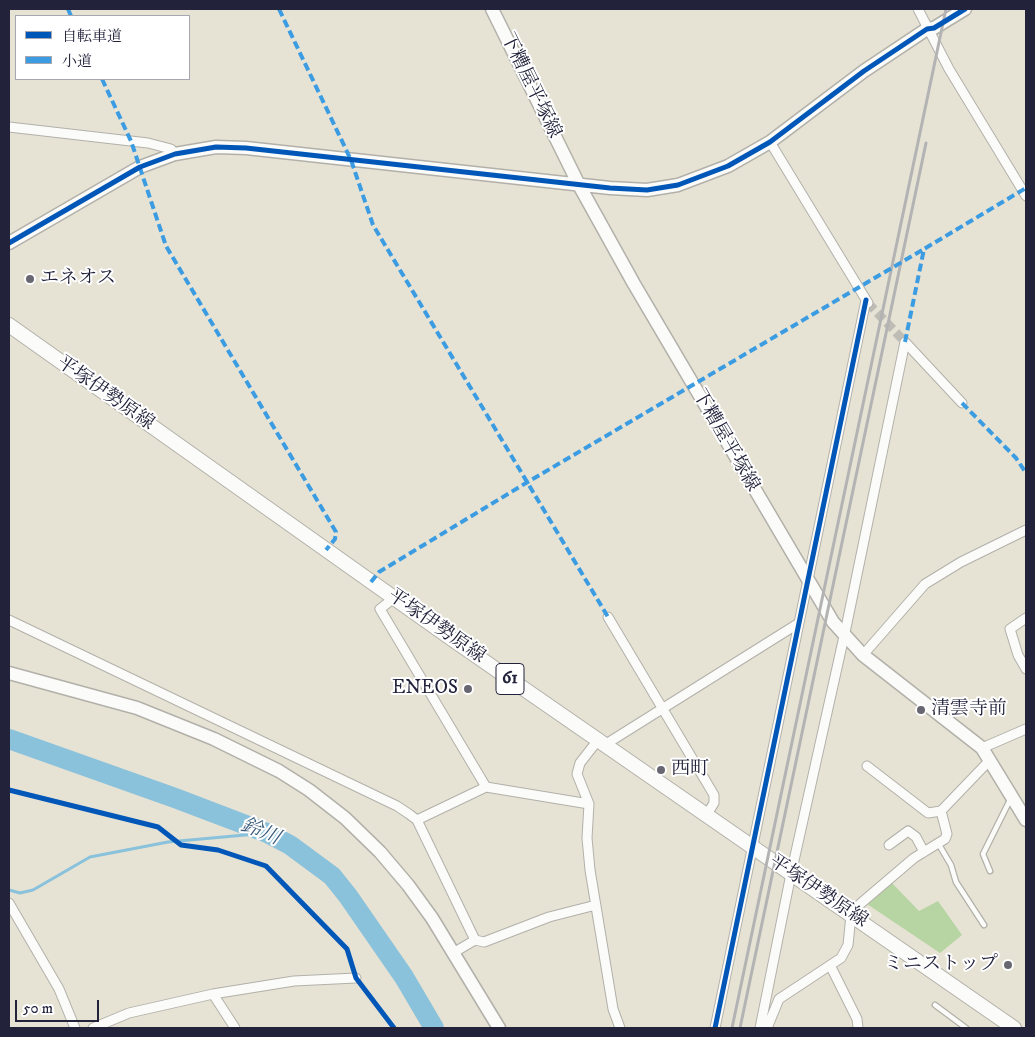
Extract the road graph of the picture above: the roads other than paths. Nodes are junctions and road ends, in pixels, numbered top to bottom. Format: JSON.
{"nodes":[{"id":1,"x":492,"y":9,"type":"edge"},
{"id":2,"x":918,"y":9,"type":"edge"},
{"id":3,"x":951,"y":9,"type":"edge"},
{"id":4,"x":965,"y":9,"type":"edge"},
{"id":5,"x":927,"y":29,"type":"junction"},
{"id":6,"x":9,"y":127,"type":"edge"},
{"id":7,"x":770,"y":142,"type":"junction"},
{"id":8,"x":175,"y":154,"type":"junction"},
{"id":9,"x":579,"y":186,"type":"junction"},
{"id":10,"x":1026,"y":196,"type":"edge"},
{"id":11,"x":9,"y":243,"type":"edge"},
{"id":12,"x":9,"y":325,"type":"edge"},
{"id":13,"x":962,"y":403,"type":"dead end"},
{"id":14,"x":1026,"y":530,"type":"edge"},
{"id":15,"x":809,"y":583,"type":"junction"},
{"id":16,"x":394,"y":598,"type":"junction"},
{"id":17,"x":608,"y":617,"type":"dead end"},
{"id":18,"x":1026,"y":618,"type":"edge"},
{"id":19,"x":9,"y":620,"type":"edge"},
{"id":20,"x":799,"y":623,"type":"junction"},
{"id":21,"x":843,"y":635,"type":"junction"},
{"id":22,"x":863,"y":655,"type":"junction"},
{"id":23,"x":1026,"y":669,"type":"edge"},
{"id":24,"x":9,"y":674,"type":"edge"},
{"id":25,"x":663,"y":708,"type":"junction"},
{"id":26,"x":1026,"y":729,"type":"edge"},
{"id":27,"x":602,"y":742,"type":"junction"},
{"id":28,"x":982,"y":748,"type":"junction"},
{"id":29,"x":989,"y":761,"type":"junction"},
{"id":30,"x":867,"y":766,"type":"dead end"},
{"id":31,"x":486,"y":787,"type":"junction"},
{"id":32,"x":1012,"y":797,"type":"junction"},
{"id":33,"x":589,"y":804,"type":"junction"},
{"id":34,"x":941,"y":810,"type":"junction"},
{"id":35,"x":706,"y":816,"type":"junction"},
{"id":36,"x":417,"y":820,"type":"junction"},
{"id":37,"x":1026,"y":820,"type":"edge"},
{"id":38,"x":938,"y":843,"type":"junction"},
{"id":39,"x":889,"y":845,"type":"dead end"},
{"id":40,"x":754,"y":848,"type":"junction"},
{"id":41,"x":924,"y":852,"type":"junction"},
{"id":42,"x":990,"y":871,"type":"dead end"},
{"id":43,"x":791,"y":874,"type":"junction"},
{"id":44,"x":9,"y":903,"type":"edge"},
{"id":45,"x":596,"y":905,"type":"junction"},
{"id":46,"x":851,"y":915,"type":"junction"},
{"id":47,"x":984,"y":925,"type":"dead end"},
{"id":48,"x":475,"y":940,"type":"junction"},
{"id":49,"x":453,"y":953,"type":"junction"},
{"id":50,"x":831,"y":967,"type":"junction"},
{"id":51,"x":356,"y":978,"type":"dead end"},
{"id":52,"x":213,"y":994,"type":"junction"},
{"id":53,"x":935,"y":1005,"type":"dead end"},
{"id":54,"x":75,"y":1028,"type":"edge"},
{"id":55,"x":93,"y":1028,"type":"edge"},
{"id":56,"x":235,"y":1028,"type":"edge"},
{"id":57,"x":499,"y":1028,"type":"edge"},
{"id":58,"x":620,"y":1028,"type":"edge"},
{"id":59,"x":716,"y":1028,"type":"edge"},
{"id":60,"x":760,"y":1028,"type":"edge"},
{"id":61,"x":767,"y":1028,"type":"edge"},
{"id":62,"x":858,"y":1028,"type":"edge"},
{"id":63,"x":966,"y":1028,"type":"edge"},
{"id":64,"x":1014,"y":1028,"type":"edge"}],
"edges":[{"from":1,"to":9,"type":"street","name":"下糟屋平塚線"},
{"from":2,"to":5,"type":"street"},
{"from":3,"to":5,"type":"street"},
{"from":4,"to":5,"type":"street"},
{"from":5,"to":7,"type":"street"},
{"from":5,"to":10,"type":"street"},
{"from":6,"to":8,"type":"street"},
{"from":7,"to":9,"type":"street"},
{"from":7,"to":15,"type":"street"},
{"from":8,"to":9,"type":"street"},
{"from":8,"to":11,"type":"street"},
{"from":9,"to":15,"type":"street","name":"下糟屋平塚線"},
{"from":12,"to":16,"type":"main road","name":"平塚伊勢原線","number":"61"},
{"from":13,"to":21,"type":"street"},
{"from":14,"to":22,"type":"street"},
{"from":15,"to":20,"type":"street"},
{"from":15,"to":21,"type":"street","name":"下糟屋平塚線"},
{"from":16,"to":27,"type":"main road","name":"平塚伊勢原線","number":"61"},
{"from":16,"to":31,"type":"street"},
{"from":17,"to":25,"type":"street"},
{"from":18,"to":23,"type":"street"},
{"from":19,"to":36,"type":"street"},
{"from":20,"to":25,"type":"street"},
{"from":20,"to":40,"type":"street"},
{"from":21,"to":22,"type":"street","name":"下糟屋平塚線"},
{"from":21,"to":43,"type":"street"},
{"from":22,"to":28,"type":"street","name":"下糟屋平塚線"},
{"from":24,"to":49,"type":"street"},
{"from":25,"to":27,"type":"street"},
{"from":25,"to":35,"type":"street"},
{"from":26,"to":28,"type":"street"},
{"from":27,"to":33,"type":"street"},
{"from":27,"to":35,"type":"main road","name":"平塚伊勢原線","number":"61"},
{"from":28,"to":29,"type":"street","name":"下糟屋平塚線"},
{"from":29,"to":32,"type":"street","name":"下糟屋平塚線"},
{"from":29,"to":34,"type":"street"},
{"from":30,"to":34,"type":"street"},
{"from":31,"to":33,"type":"street"},
{"from":31,"to":36,"type":"street"},
{"from":32,"to":37,"type":"street","name":"下糟屋平塚線"},
{"from":32,"to":42,"type":"lane"},
{"from":33,"to":45,"type":"street"},
{"from":34,"to":38,"type":"street"},
{"from":35,"to":40,"type":"main road","name":"平塚伊勢原線","number":"61"},
{"from":36,"to":48,"type":"street"},
{"from":38,"to":41,"type":"street"},
{"from":38,"to":47,"type":"lane"},
{"from":39,"to":41,"type":"street"},
{"from":40,"to":43,"type":"main road","name":"平塚伊勢原線","number":"61"},
{"from":40,"to":59,"type":"street"},
{"from":41,"to":46,"type":"street"},
{"from":43,"to":46,"type":"main road","name":"平塚伊勢原線","number":"61"},
{"from":43,"to":60,"type":"street"},
{"from":44,"to":54,"type":"street"},
{"from":45,"to":48,"type":"street"},
{"from":45,"to":58,"type":"street"},
{"from":46,"to":50,"type":"street"},
{"from":46,"to":64,"type":"main road","name":"平塚伊勢原線","number":"61"},
{"from":48,"to":49,"type":"street"},
{"from":49,"to":57,"type":"street"},
{"from":50,"to":61,"type":"street"},
{"from":50,"to":62,"type":"street"},
{"from":51,"to":52,"type":"street"},
{"from":52,"to":55,"type":"street"},
{"from":52,"to":56,"type":"street"},
{"from":53,"to":63,"type":"lane"}]}
